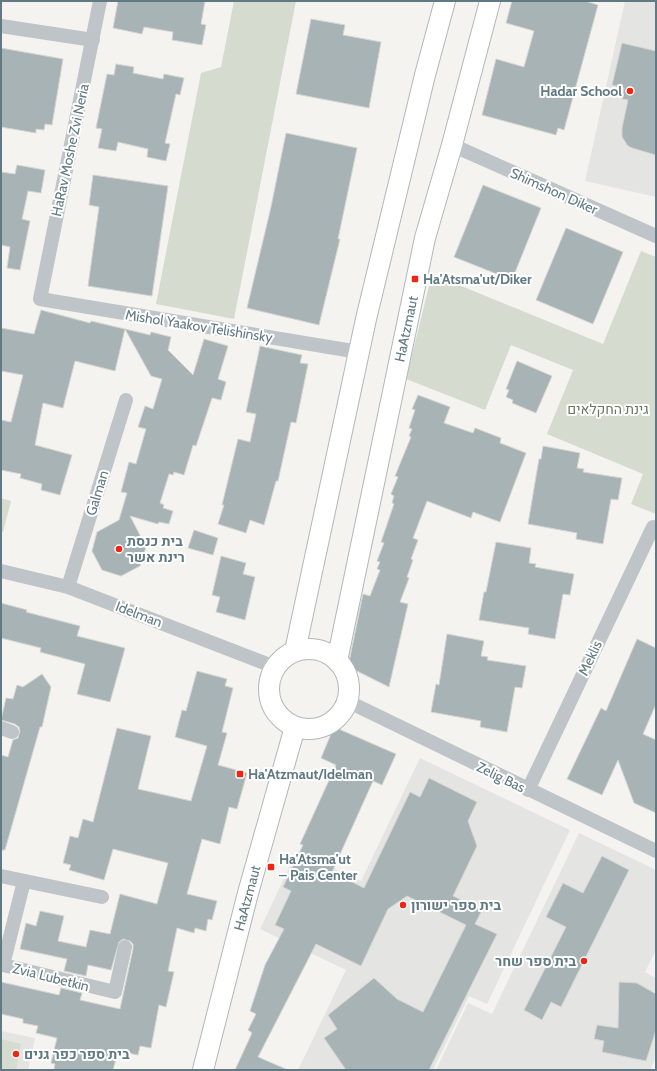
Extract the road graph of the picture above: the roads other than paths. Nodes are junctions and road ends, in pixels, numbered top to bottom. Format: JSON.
{"nodes":[{"id":1,"x":100,"y":1,"type":"edge"},
{"id":2,"x":445,"y":1,"type":"edge"},
{"id":3,"x":490,"y":1,"type":"edge"},
{"id":4,"x":1,"y":26,"type":"edge"},
{"id":5,"x":92,"y":40,"type":"junction"},
{"id":6,"x":452,"y":145,"type":"junction"},
{"id":7,"x":656,"y":236,"type":"edge"},
{"id":8,"x":40,"y":299,"type":"joint"},
{"id":9,"x":358,"y":352,"type":"junction"},
{"id":10,"x":126,"y":400,"type":"dead end"},
{"id":11,"x":653,"y":527,"type":"dead end"},
{"id":12,"x":1,"y":571,"type":"edge"},
{"id":13,"x":68,"y":587,"type":"junction"},
{"id":14,"x":295,"y":651,"type":"junction"},
{"id":15,"x":337,"y":661,"type":"junction"},
{"id":16,"x":275,"y":667,"type":"junction"},
{"id":17,"x":347,"y":701,"type":"junction"},
{"id":18,"x":295,"y":727,"type":"junction"},
{"id":19,"x":528,"y":790,"type":"junction"},
{"id":20,"x":656,"y":851,"type":"edge"},
{"id":21,"x":1,"y":876,"type":"edge"},
{"id":22,"x":24,"y":881,"type":"junction"},
{"id":23,"x":102,"y":897,"type":"dead end"},
{"id":24,"x":125,"y":947,"type":"dead end"},
{"id":25,"x":203,"y":1070,"type":"edge"}],
"edges":[{"from":1,"to":5,"type":"street","name":"HaRav Moshe Zvi Neria"},
{"from":2,"to":9,"type":"main road"},
{"from":3,"to":6,"type":"main road","name":"HaAtzmaut"},
{"from":4,"to":5,"type":"street"},
{"from":5,"to":8,"type":"street","name":"HaRav Moshe Zvi Neria"},
{"from":6,"to":7,"type":"street","name":"Shimshon Diker"},
{"from":6,"to":15,"type":"main road","name":"HaAtzmaut"},
{"from":8,"to":9,"type":"street","name":"Mishol Yaakov Telishinsky"},
{"from":9,"to":14,"type":"main road"},
{"from":10,"to":13,"type":"street","name":"Galman"},
{"from":11,"to":19,"type":"street","name":"Meklis"},
{"from":12,"to":13,"type":"street","name":"Idelman"},
{"from":13,"to":16,"type":"street","name":"Idelman"},
{"from":14,"to":15,"type":"main road"},
{"from":14,"to":16,"type":"main road"},
{"from":15,"to":17,"type":"main road"},
{"from":16,"to":18,"type":"main road"},
{"from":17,"to":18,"type":"main road"},
{"from":17,"to":19,"type":"street","name":"Zelig Bas"},
{"from":18,"to":25,"type":"main road","name":"HaAtzmaut"},
{"from":19,"to":20,"type":"street","name":"Zelig Bas"},
{"from":21,"to":22,"type":"street"},
{"from":22,"to":23,"type":"street"},
{"from":22,"to":24,"type":"street","name":"Zvia Lubetkin"}]}
